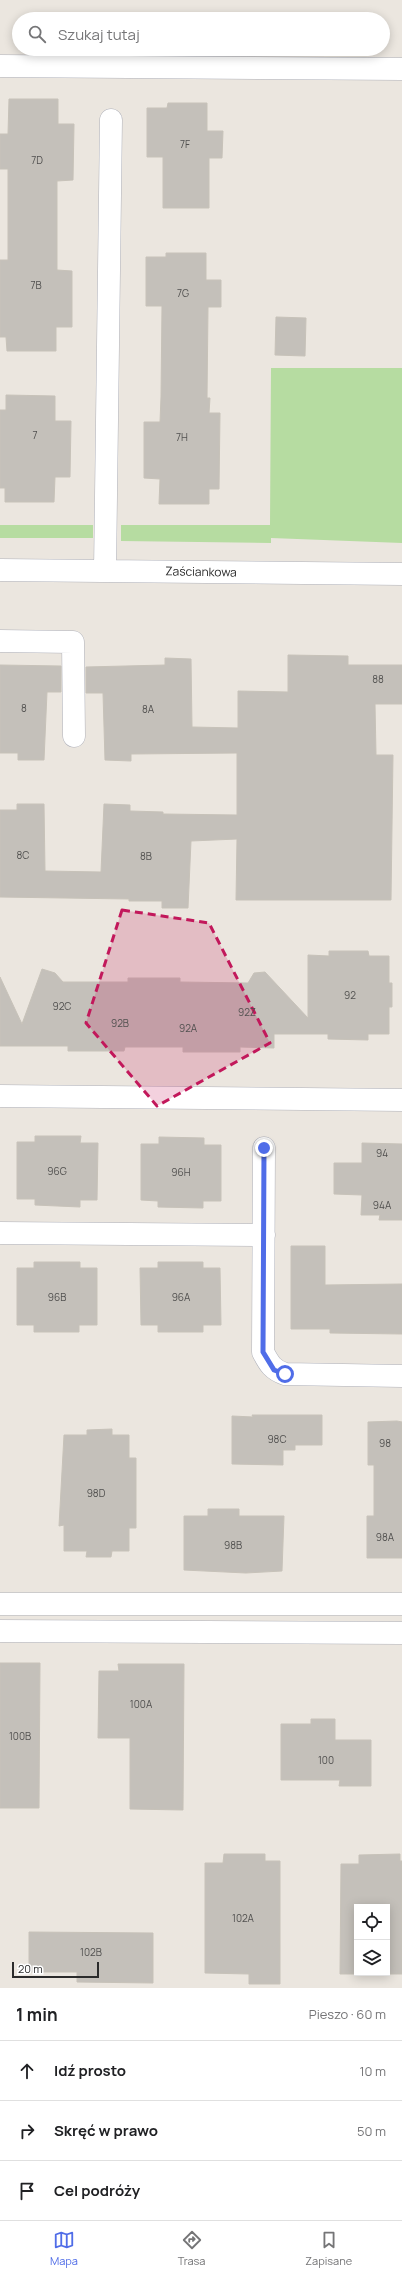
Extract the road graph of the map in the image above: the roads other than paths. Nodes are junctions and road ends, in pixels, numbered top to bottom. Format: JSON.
{"nodes":[{"id":1,"x":0,"y":66,"type":"edge"},
{"id":2,"x":402,"y":69,"type":"edge"},
{"id":3,"x":111,"y":120,"type":"dead end"},
{"id":4,"x":0,"y":570,"type":"edge"},
{"id":5,"x":105,"y":571,"type":"junction"},
{"id":6,"x":402,"y":574,"type":"edge"},
{"id":7,"x":0,"y":641,"type":"edge"},
{"id":8,"x":74,"y":736,"type":"dead end"},
{"id":9,"x":0,"y":1096,"type":"edge"},
{"id":10,"x":402,"y":1100,"type":"edge"},
{"id":11,"x":264,"y":1148,"type":"dead end"},
{"id":12,"x":0,"y":1233,"type":"edge"},
{"id":13,"x":264,"y":1235,"type":"junction"},
{"id":14,"x":402,"y":1376,"type":"edge"},
{"id":15,"x":0,"y":1604,"type":"edge"},
{"id":16,"x":402,"y":1604,"type":"edge"},
{"id":17,"x":0,"y":1631,"type":"edge"},
{"id":18,"x":402,"y":1633,"type":"edge"}],
"edges":[{"from":1,"to":2,"type":"street"},
{"from":3,"to":5,"type":"street"},
{"from":4,"to":5,"type":"street","name":"Zaściankowa"},
{"from":5,"to":6,"type":"street","name":"Zaściankowa"},
{"from":7,"to":8,"type":"street"},
{"from":9,"to":10,"type":"street"},
{"from":11,"to":13,"type":"street"},
{"from":12,"to":13,"type":"street"},
{"from":13,"to":14,"type":"street"},
{"from":15,"to":16,"type":"street"},
{"from":17,"to":18,"type":"street"}]}
